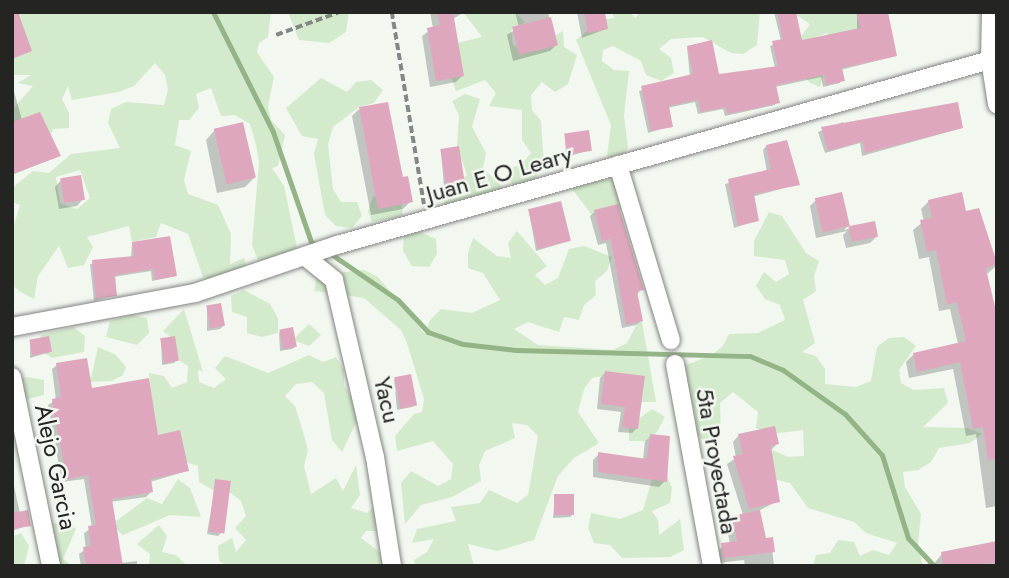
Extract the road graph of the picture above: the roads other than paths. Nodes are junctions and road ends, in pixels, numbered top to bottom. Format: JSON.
{"nodes":[{"id":1,"x":991,"y":12,"type":"edge"},
{"id":2,"x":993,"y":59,"type":"edge"},
{"id":3,"x":997,"y":104,"type":"edge"},
{"id":4,"x":618,"y":165,"type":"junction"},
{"id":5,"x":311,"y":256,"type":"junction"},
{"id":6,"x":12,"y":327,"type":"edge"},
{"id":7,"x":671,"y":340,"type":"dead end"},
{"id":8,"x":675,"y":364,"type":"dead end"},
{"id":9,"x":12,"y":377,"type":"edge"},
{"id":10,"x":51,"y":566,"type":"edge"},
{"id":11,"x":392,"y":566,"type":"edge"},
{"id":12,"x":712,"y":566,"type":"edge"}],
"edges":[{"from":1,"to":2,"type":"street"},
{"from":2,"to":3,"type":"street"},
{"from":2,"to":4,"type":"street","name":"Juan E O Leary"},
{"from":4,"to":5,"type":"street","name":"Juan E O Leary"},
{"from":4,"to":7,"type":"street"},
{"from":5,"to":6,"type":"street","name":"Juan E O Leary"},
{"from":5,"to":11,"type":"street","name":"Yacu"},
{"from":8,"to":12,"type":"street","name":"5ta Proyectada"},
{"from":9,"to":10,"type":"street","name":"Alejo Garcia"}]}
